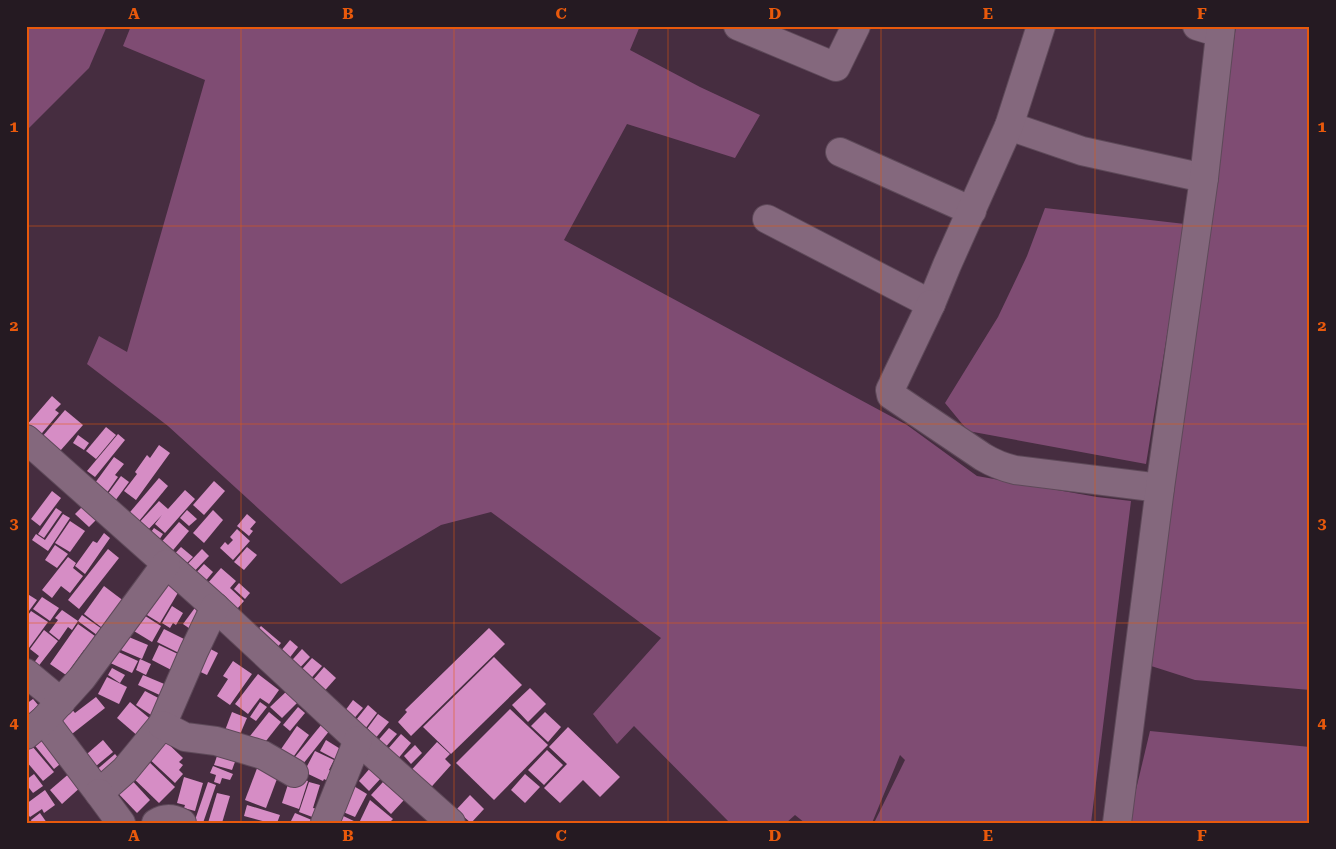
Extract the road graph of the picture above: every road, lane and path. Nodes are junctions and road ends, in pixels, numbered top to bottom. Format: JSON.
{"nodes":[{"id":1,"x":738,"y":26,"type":"edge"},
{"id":2,"x":856,"y":26,"type":"edge"},
{"id":3,"x":1041,"y":26,"type":"edge"},
{"id":4,"x":1213,"y":29,"type":"edge"},
{"id":5,"x":1009,"y":126,"type":"junction"},
{"id":6,"x":840,"y":152,"type":"dead end"},
{"id":7,"x":1204,"y":178,"type":"junction"},
{"id":8,"x":972,"y":211,"type":"junction"},
{"id":9,"x":767,"y":219,"type":"dead end"},
{"id":10,"x":931,"y":304,"type":"junction"},
{"id":11,"x":26,"y":439,"type":"edge"},
{"id":12,"x":1160,"y":488,"type":"junction"},
{"id":13,"x":166,"y":564,"type":"junction"},
{"id":14,"x":215,"y":607,"type":"junction"},
{"id":15,"x":26,"y":673,"type":"edge"},
{"id":16,"x":44,"y":719,"type":"edge"},
{"id":17,"x":162,"y":726,"type":"junction"},
{"id":18,"x":358,"y":740,"type":"junction"},
{"id":19,"x":294,"y":773,"type":"dead end"},
{"id":20,"x":99,"y":793,"type":"junction"},
{"id":21,"x":121,"y":823,"type":"edge"},
{"id":22,"x":156,"y":823,"type":"edge"},
{"id":23,"x":182,"y":823,"type":"edge"},
{"id":24,"x":325,"y":823,"type":"edge"},
{"id":25,"x":451,"y":823,"type":"edge"},
{"id":26,"x":1117,"y":823,"type":"edge"}],
"edges":[{"from":1,"to":2,"type":"street"},
{"from":3,"to":5,"type":"street"},
{"from":4,"to":7,"type":"street"},
{"from":5,"to":7,"type":"street"},
{"from":5,"to":8,"type":"street"},
{"from":6,"to":8,"type":"street"},
{"from":7,"to":12,"type":"street"},
{"from":8,"to":10,"type":"street"},
{"from":9,"to":10,"type":"street"},
{"from":10,"to":12,"type":"street"},
{"from":11,"to":13,"type":"street"},
{"from":12,"to":26,"type":"street"},
{"from":13,"to":14,"type":"street"},
{"from":13,"to":16,"type":"street"},
{"from":14,"to":17,"type":"street"},
{"from":14,"to":18,"type":"street"},
{"from":15,"to":16,"type":"street"},
{"from":16,"to":20,"type":"street"},
{"from":17,"to":19,"type":"street"},
{"from":17,"to":20,"type":"street"},
{"from":18,"to":24,"type":"street"},
{"from":18,"to":25,"type":"street"},
{"from":20,"to":21,"type":"street"},
{"from":22,"to":23,"type":"street"}]}
